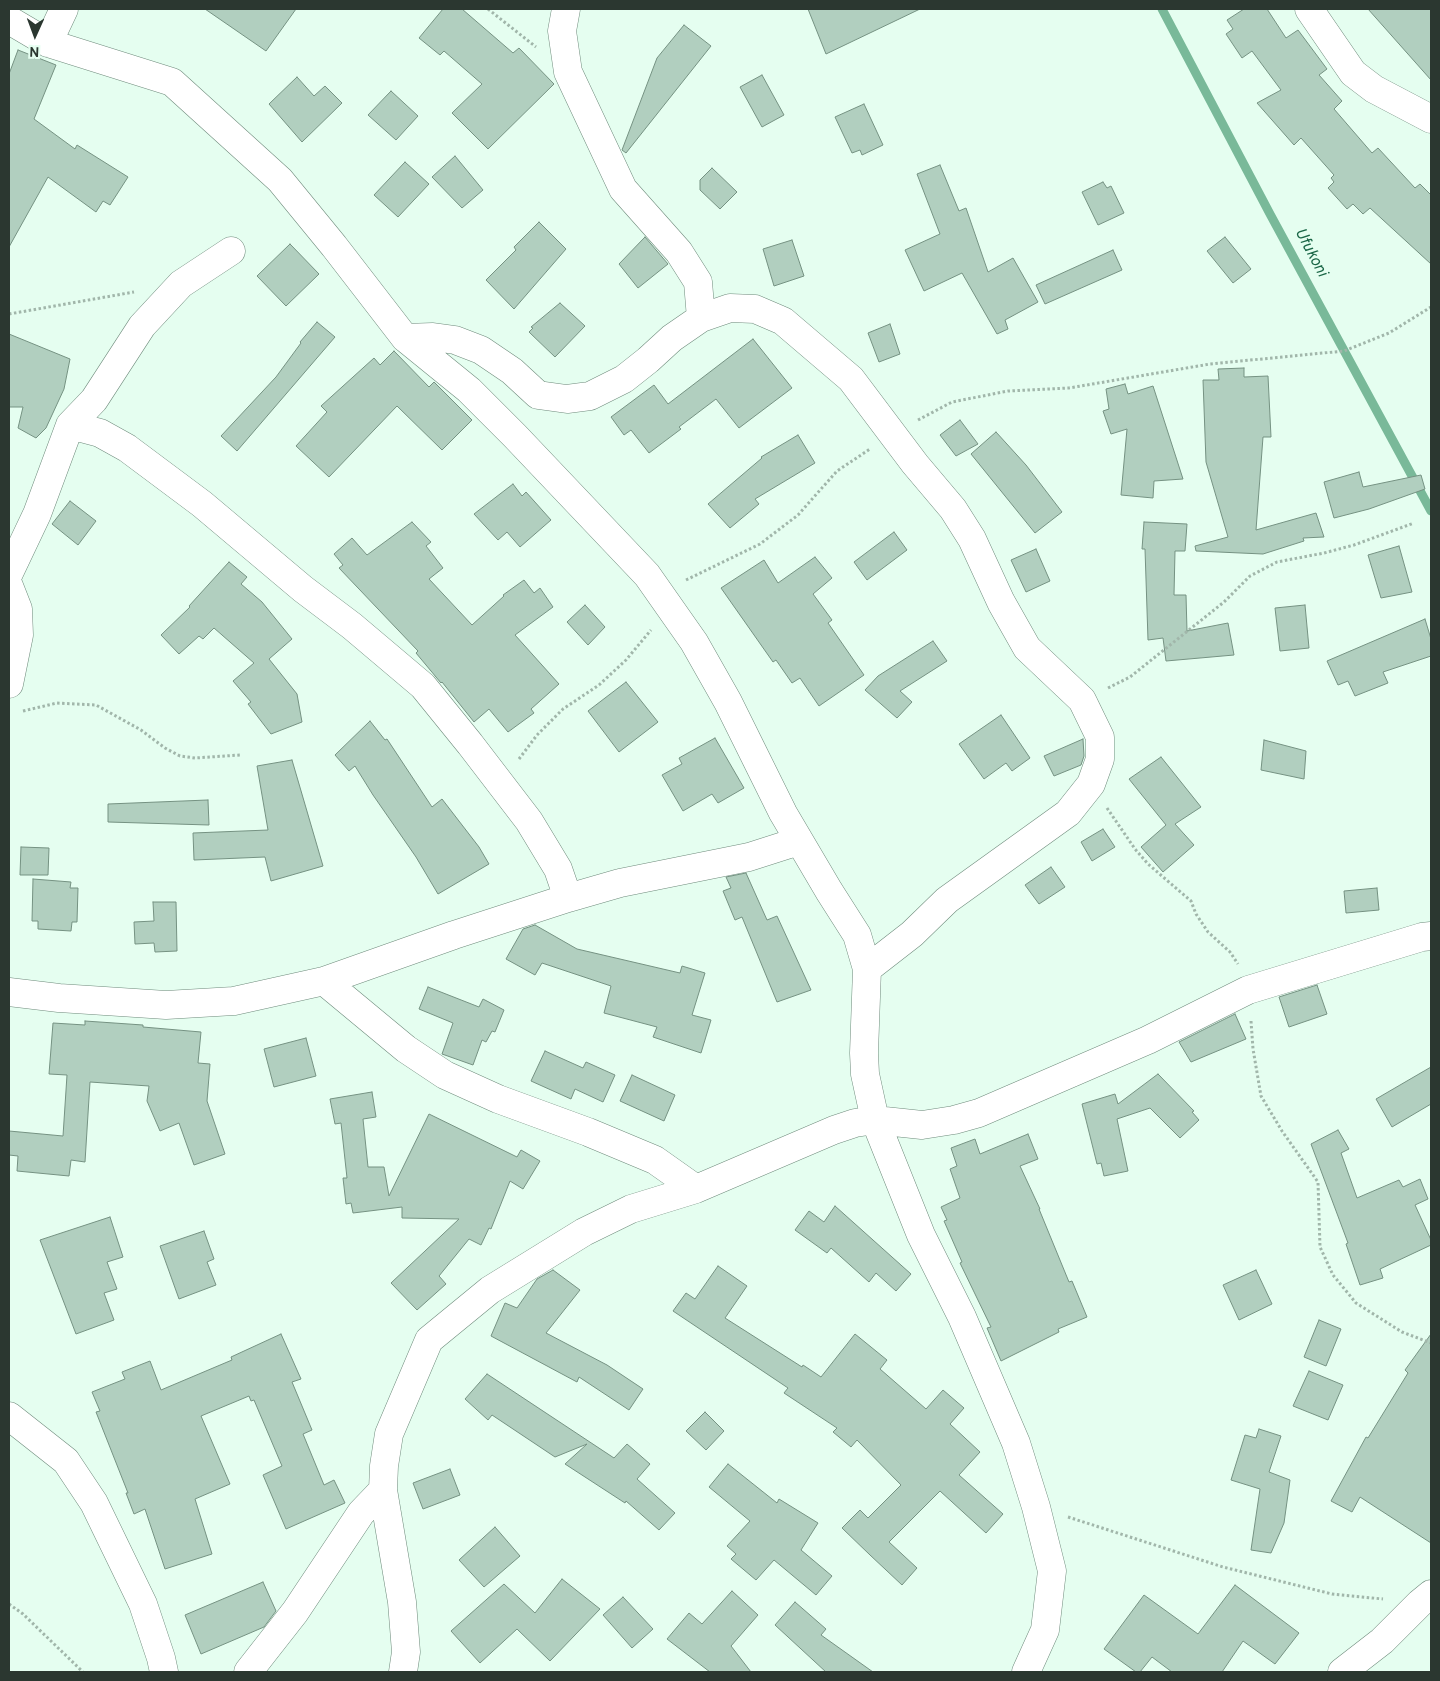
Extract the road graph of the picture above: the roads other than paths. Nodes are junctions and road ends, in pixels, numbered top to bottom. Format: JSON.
{"nodes":[{"id":1,"x":64,"y":9,"type":"edge"},
{"id":2,"x":566,"y":9,"type":"edge"},
{"id":3,"x":1309,"y":9,"type":"edge"},
{"id":4,"x":9,"y":20,"type":"edge"},
{"id":5,"x":48,"y":43,"type":"junction"},
{"id":6,"x":1431,"y":119,"type":"edge"},
{"id":7,"x":231,"y":251,"type":"dead end"},
{"id":8,"x":701,"y":318,"type":"junction"},
{"id":9,"x":405,"y":338,"type":"junction"},
{"id":10,"x":70,"y":425,"type":"junction"},
{"id":11,"x":9,"y":573,"type":"edge"},
{"id":12,"x":9,"y":586,"type":"edge"},
{"id":13,"x":9,"y":684,"type":"edge"},
{"id":14,"x":800,"y":841,"type":"junction"},
{"id":15,"x":568,"y":898,"type":"junction"},
{"id":16,"x":1431,"y":936,"type":"edge"},
{"id":17,"x":867,"y":969,"type":"junction"},
{"id":18,"x":324,"y":981,"type":"junction"},
{"id":19,"x":9,"y":992,"type":"edge"},
{"id":20,"x":875,"y":1120,"type":"junction"},
{"id":21,"x":696,"y":1190,"type":"junction"},
{"id":22,"x":9,"y":1416,"type":"edge"},
{"id":23,"x":383,"y":1490,"type":"junction"},
{"id":24,"x":1426,"y":1598,"type":"edge"},
{"id":25,"x":164,"y":1672,"type":"edge"},
{"id":26,"x":248,"y":1672,"type":"edge"},
{"id":27,"x":403,"y":1672,"type":"edge"},
{"id":28,"x":1026,"y":1672,"type":"edge"},
{"id":29,"x":1342,"y":1672,"type":"edge"}],
"edges":[{"from":1,"to":5,"type":"street"},
{"from":2,"to":8,"type":"street"},
{"from":3,"to":6,"type":"street"},
{"from":4,"to":5,"type":"street"},
{"from":5,"to":9,"type":"street"},
{"from":7,"to":10,"type":"street"},
{"from":8,"to":9,"type":"street"},
{"from":8,"to":17,"type":"street"},
{"from":9,"to":14,"type":"street"},
{"from":10,"to":11,"type":"street"},
{"from":10,"to":15,"type":"street"},
{"from":12,"to":13,"type":"street"},
{"from":14,"to":15,"type":"street"},
{"from":14,"to":17,"type":"street"},
{"from":15,"to":18,"type":"street"},
{"from":16,"to":20,"type":"street"},
{"from":17,"to":20,"type":"street"},
{"from":18,"to":19,"type":"street"},
{"from":18,"to":21,"type":"street"},
{"from":20,"to":21,"type":"street"},
{"from":20,"to":28,"type":"street"},
{"from":21,"to":23,"type":"street"},
{"from":22,"to":25,"type":"street"},
{"from":23,"to":26,"type":"street"},
{"from":23,"to":27,"type":"street"},
{"from":24,"to":29,"type":"street"}]}
